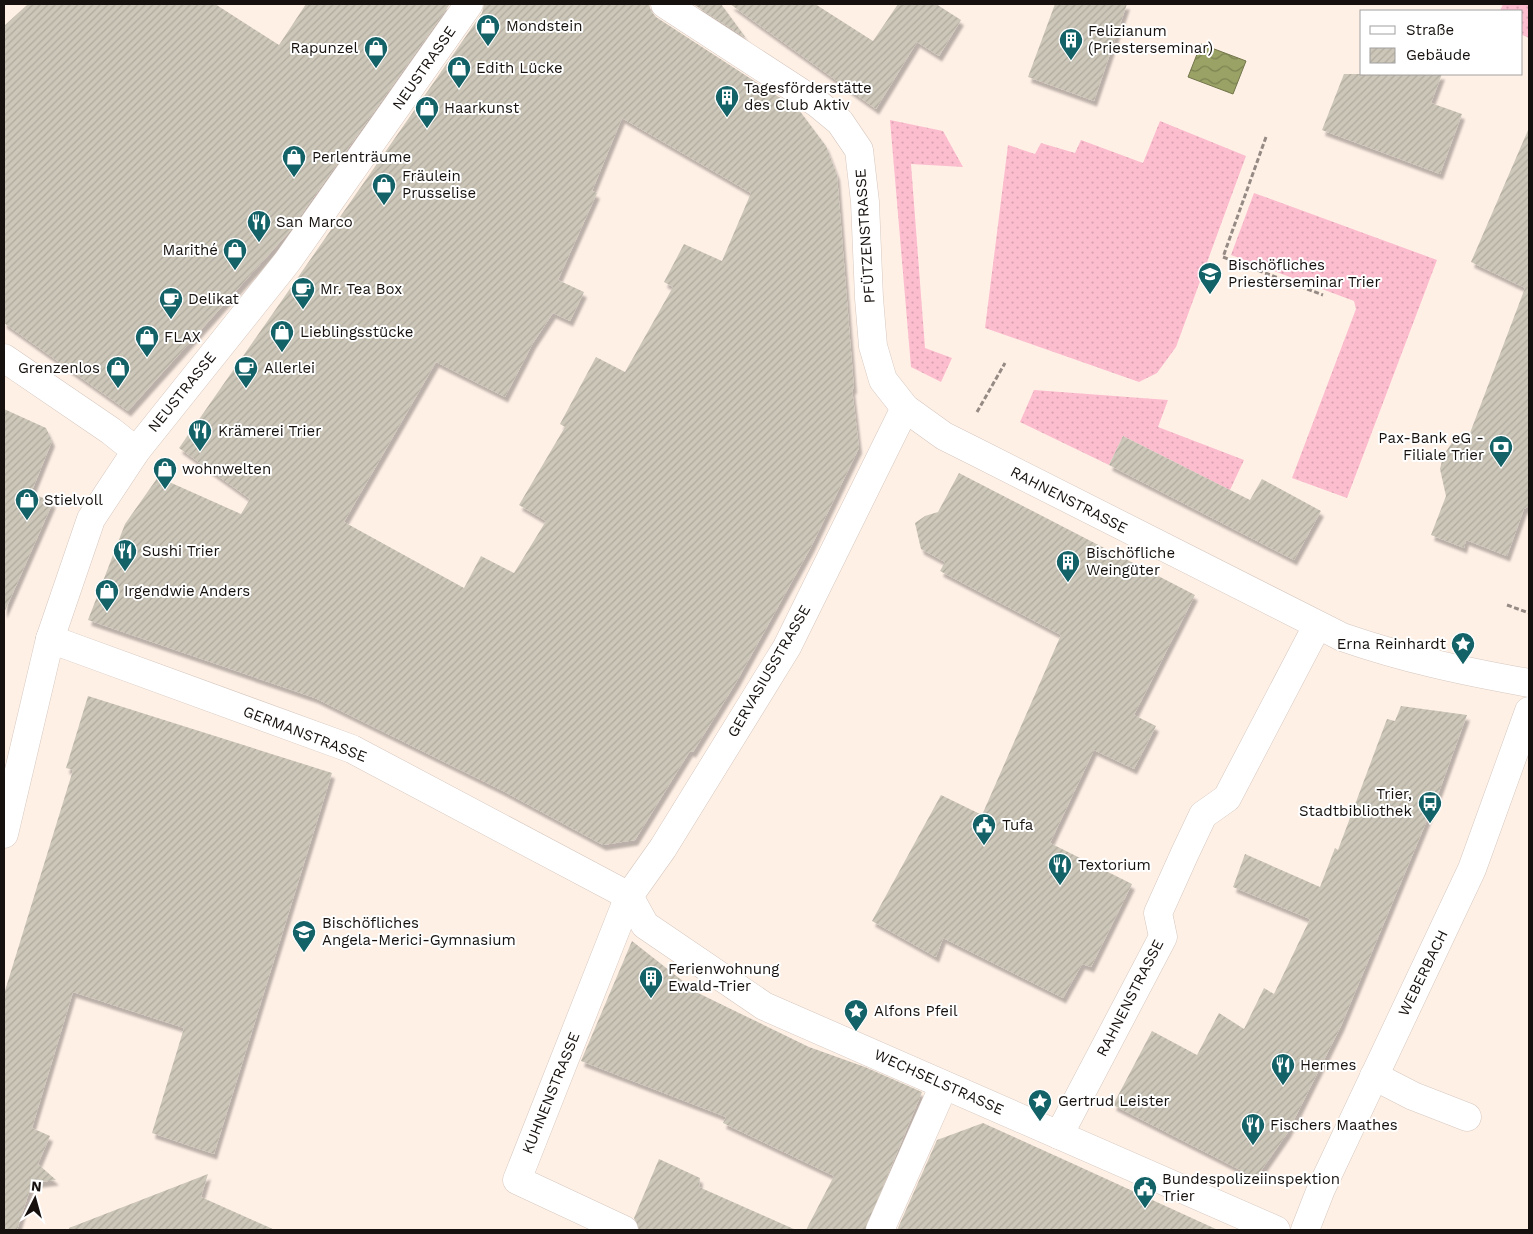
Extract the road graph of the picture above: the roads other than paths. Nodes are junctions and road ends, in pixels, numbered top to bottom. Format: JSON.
{"nodes":[{"id":1,"x":469,"y":4,"type":"edge"},
{"id":2,"x":665,"y":4,"type":"edge"},
{"id":3,"x":4,"y":358,"type":"edge"},
{"id":4,"x":905,"y":408,"type":"junction"},
{"id":5,"x":136,"y":451,"type":"junction"},
{"id":6,"x":1317,"y":626,"type":"junction"},
{"id":7,"x":50,"y":639,"type":"junction"},
{"id":8,"x":1529,"y":683,"type":"edge"},
{"id":9,"x":1529,"y":712,"type":"edge"},
{"id":10,"x":4,"y":834,"type":"edge"},
{"id":11,"x":629,"y":896,"type":"junction"},
{"id":12,"x":1374,"y":1076,"type":"junction"},
{"id":13,"x":944,"y":1085,"type":"junction"},
{"id":14,"x":1466,"y":1117,"type":"dead end"},
{"id":15,"x":1059,"y":1135,"type":"junction"},
{"id":16,"x":624,"y":1230,"type":"edge"},
{"id":17,"x":880,"y":1230,"type":"edge"},
{"id":18,"x":1276,"y":1230,"type":"edge"},
{"id":19,"x":1305,"y":1230,"type":"edge"}],
"edges":[{"from":1,"to":5,"type":"street","name":"NEUSTRASSE"},
{"from":2,"to":4,"type":"street","name":"PFÜTZENSTRASSE"},
{"from":3,"to":5,"type":"street"},
{"from":4,"to":6,"type":"street","name":"RAHNENSTRASSE"},
{"from":4,"to":11,"type":"street","name":"GERVASIUSSTRASSE"},
{"from":5,"to":7,"type":"street","name":"NEUSTRASSE"},
{"from":6,"to":8,"type":"street","name":"RAHNENSTRASSE"},
{"from":6,"to":15,"type":"street","name":"RAHNENSTRASSE"},
{"from":7,"to":10,"type":"street","name":"NEUSTRASSE"},
{"from":7,"to":11,"type":"street","name":"GERMANSTRASSE"},
{"from":9,"to":12,"type":"street","name":"WEBERBACH"},
{"from":11,"to":13,"type":"street","name":"WECHSELSTRASSE"},
{"from":11,"to":16,"type":"street","name":"KUHNENSTRASSE"},
{"from":12,"to":14,"type":"street"},
{"from":12,"to":19,"type":"street","name":"WEBERBACH"},
{"from":13,"to":15,"type":"street","name":"WECHSELSTRASSE"},
{"from":13,"to":17,"type":"street"},
{"from":15,"to":18,"type":"street","name":"WECHSELSTRASSE"}]}
